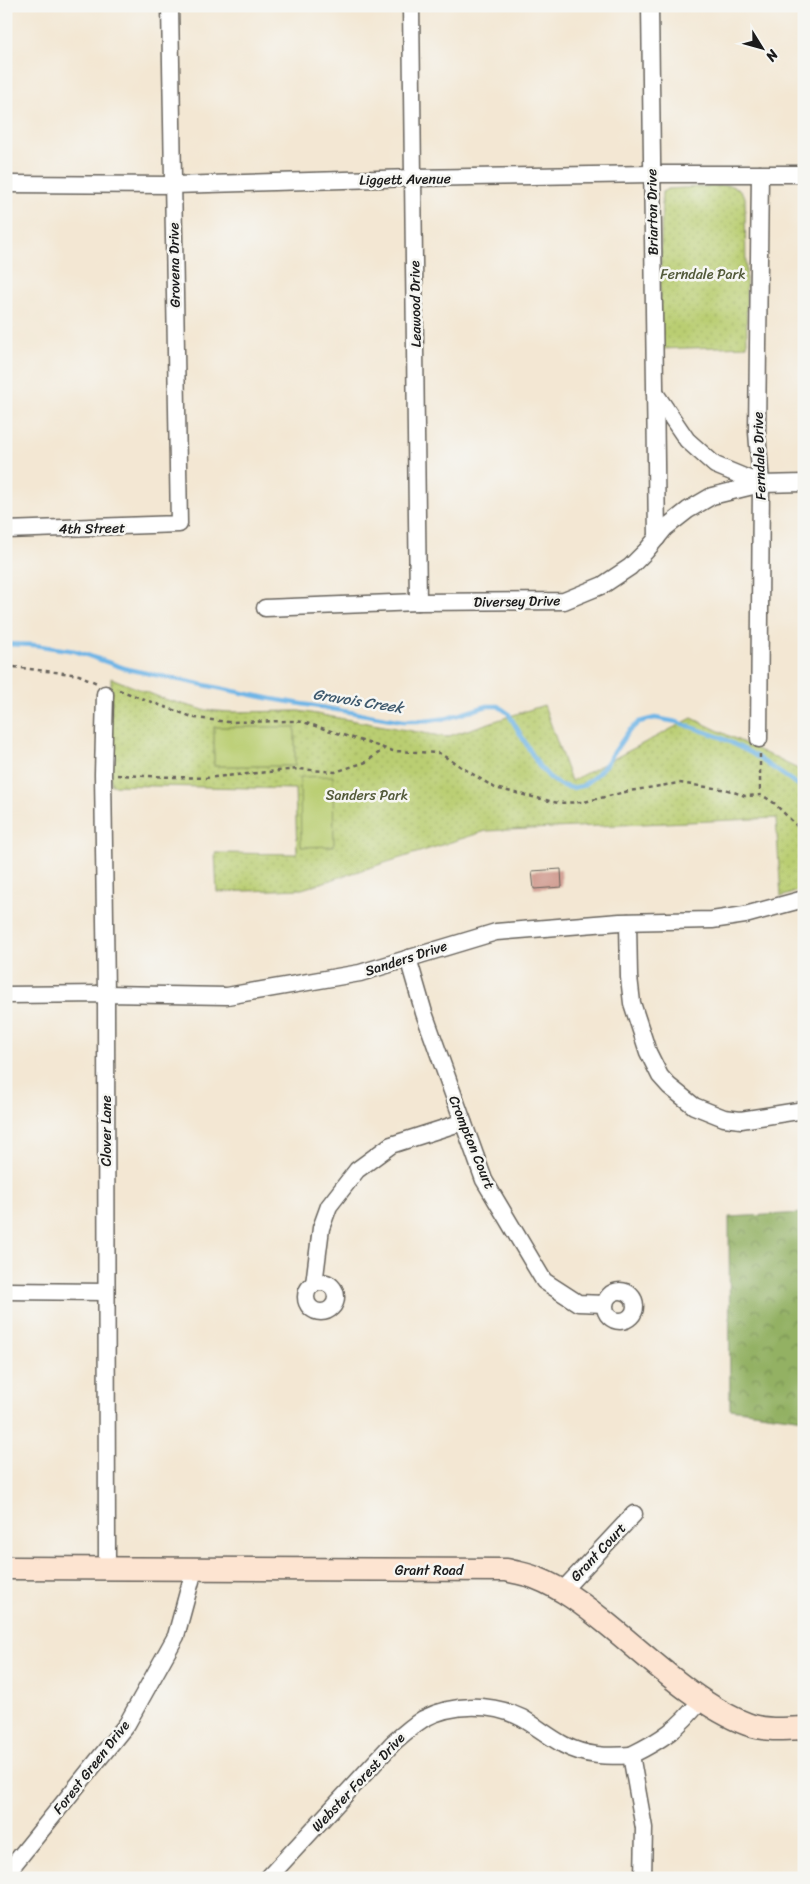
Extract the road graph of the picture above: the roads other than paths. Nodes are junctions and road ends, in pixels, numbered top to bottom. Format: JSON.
{"nodes":[{"id":1,"x":170,"y":6,"type":"edge"},
{"id":2,"x":411,"y":6,"type":"edge"},
{"id":3,"x":650,"y":6,"type":"edge"},
{"id":4,"x":651,"y":174,"type":"junction"},
{"id":5,"x":760,"y":174,"type":"junction"},
{"id":6,"x":804,"y":174,"type":"edge"},
{"id":7,"x":414,"y":178,"type":"junction"},
{"id":8,"x":6,"y":184,"type":"edge"},
{"id":9,"x":173,"y":185,"type":"junction"},
{"id":10,"x":655,"y":393,"type":"junction"},
{"id":11,"x":804,"y":483,"type":"edge"},
{"id":12,"x":761,"y":484,"type":"junction"},
{"id":13,"x":179,"y":524,"type":"joint"},
{"id":14,"x":6,"y":530,"type":"edge"},
{"id":15,"x":657,"y":538,"type":"junction"},
{"id":16,"x":418,"y":602,"type":"junction"},
{"id":17,"x":265,"y":608,"type":"dead end"},
{"id":18,"x":105,"y":689,"type":"road end"},
{"id":19,"x":760,"y":745,"type":"road end"},
{"id":20,"x":804,"y":899,"type":"edge"},
{"id":21,"x":628,"y":922,"type":"junction"},
{"id":22,"x":408,"y":958,"type":"junction"},
{"id":23,"x":6,"y":994,"type":"edge"},
{"id":24,"x":106,"y":994,"type":"junction"},
{"id":25,"x":804,"y":1110,"type":"edge"},
{"id":26,"x":462,"y":1122,"type":"junction"},
{"id":27,"x":314,"y":1284,"type":"dead end"},
{"id":28,"x":6,"y":1291,"type":"edge"},
{"id":29,"x":106,"y":1292,"type":"junction"},
{"id":30,"x":605,"y":1304,"type":"dead end"},
{"id":31,"x":634,"y":1514,"type":"dead end"},
{"id":32,"x":107,"y":1567,"type":"junction"},
{"id":33,"x":6,"y":1568,"type":"edge"},
{"id":34,"x":194,"y":1570,"type":"junction"},
{"id":35,"x":562,"y":1591,"type":"junction"},
{"id":36,"x":701,"y":1700,"type":"junction"},
{"id":37,"x":804,"y":1728,"type":"edge"},
{"id":38,"x":630,"y":1755,"type":"junction"},
{"id":39,"x":6,"y":1874,"type":"edge"},
{"id":40,"x":268,"y":1878,"type":"edge"},
{"id":41,"x":642,"y":1878,"type":"edge"}],
"edges":[{"from":1,"to":9,"type":"street","name":"Grovena Drive"},
{"from":2,"to":7,"type":"street","name":"Leawood Drive"},
{"from":3,"to":4,"type":"street","name":"Briarton Drive"},
{"from":4,"to":5,"type":"street","name":"Liggett Avenue"},
{"from":4,"to":7,"type":"street","name":"Liggett Avenue"},
{"from":4,"to":10,"type":"street","name":"Briarton Drive"},
{"from":5,"to":6,"type":"street","name":"Liggett Avenue"},
{"from":5,"to":12,"type":"street","name":"Ferndale Drive"},
{"from":7,"to":9,"type":"street","name":"Liggett Avenue"},
{"from":7,"to":16,"type":"street","name":"Leawood Drive"},
{"from":8,"to":9,"type":"street","name":"Liggett Avenue"},
{"from":9,"to":13,"type":"street","name":"Grovena Drive"},
{"from":10,"to":12,"type":"street","name":"Diversey Drive"},
{"from":10,"to":15,"type":"street","name":"Briarton Drive"},
{"from":11,"to":12,"type":"street","name":"Diversey Drive"},
{"from":12,"to":15,"type":"street","name":"Diversey Drive"},
{"from":12,"to":19,"type":"street","name":"Ferndale Drive"},
{"from":13,"to":14,"type":"street","name":"4th Street"},
{"from":15,"to":16,"type":"street","name":"Diversey Drive"},
{"from":16,"to":17,"type":"street","name":"Diversey Drive"},
{"from":18,"to":24,"type":"street","name":"Clover Lane"},
{"from":20,"to":21,"type":"street","name":"Sanders Drive"},
{"from":21,"to":22,"type":"street","name":"Sanders Drive"},
{"from":21,"to":25,"type":"street"},
{"from":22,"to":24,"type":"street","name":"Sanders Drive"},
{"from":22,"to":26,"type":"street","name":"Crompton Court"},
{"from":23,"to":24,"type":"street","name":"Sanders Drive"},
{"from":24,"to":29,"type":"street","name":"Clover Lane"},
{"from":26,"to":27,"type":"street"},
{"from":26,"to":30,"type":"street","name":"Crompton Court"},
{"from":28,"to":29,"type":"street"},
{"from":29,"to":32,"type":"street","name":"Clover Lane"},
{"from":31,"to":35,"type":"street","name":"Grant Court"},
{"from":32,"to":33,"type":"street","name":"Grant Road"},
{"from":32,"to":34,"type":"street","name":"Grant Road"},
{"from":34,"to":35,"type":"street","name":"Grant Road"},
{"from":34,"to":39,"type":"street","name":"Forest Green Drive"},
{"from":35,"to":36,"type":"street","name":"Grant Road"},
{"from":36,"to":37,"type":"street","name":"Grant Road"},
{"from":36,"to":38,"type":"street"},
{"from":38,"to":40,"type":"street","name":"Webster Forest Drive"},
{"from":38,"to":41,"type":"street"}]}
